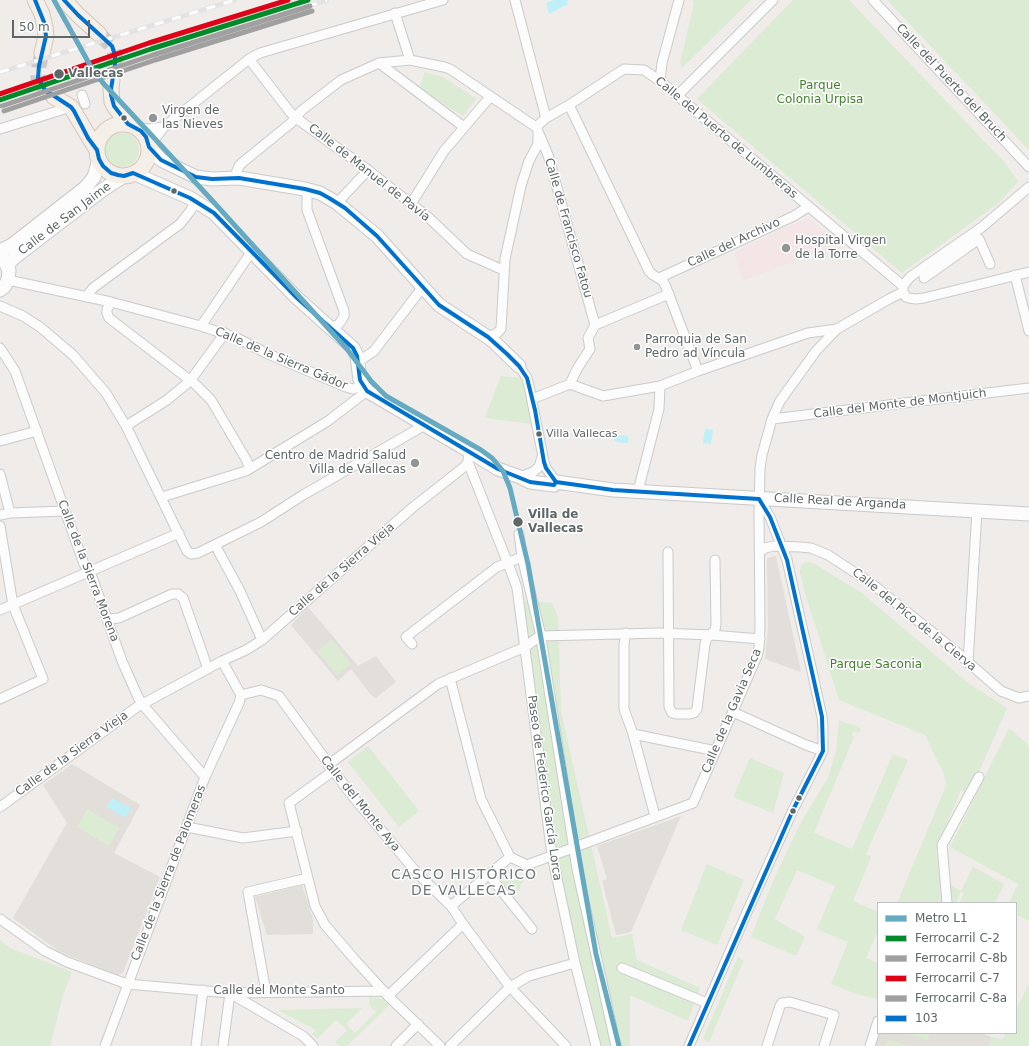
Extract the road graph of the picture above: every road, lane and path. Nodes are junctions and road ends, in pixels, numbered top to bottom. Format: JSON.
{"nodes":[{"id":1,"x":35,"y":0,"type":"edge"},
{"id":2,"x":64,"y":0,"type":"edge"},
{"id":3,"x":443,"y":0,"type":"edge"},
{"id":4,"x":515,"y":0,"type":"edge"},
{"id":5,"x":680,"y":0,"type":"edge"},
{"id":6,"x":773,"y":0,"type":"edge"},
{"id":7,"x":873,"y":0,"type":"edge"},
{"id":8,"x":395,"y":13,"type":"junction"},
{"id":9,"x":99,"y":34,"type":"tunnel mouth"},
{"id":10,"x":42,"y":52,"type":"tunnel mouth"},
{"id":11,"x":249,"y":59,"type":"junction"},
{"id":12,"x":410,"y":60,"type":"junction"},
{"id":13,"x":379,"y":63,"type":"junction"},
{"id":14,"x":112,"y":79,"type":"tunnel mouth"},
{"id":15,"x":660,"y":81,"type":"junction"},
{"id":16,"x":82,"y":94,"type":"dead end"},
{"id":17,"x":677,"y":96,"type":"junction"},
{"id":18,"x":54,"y":97,"type":"tunnel mouth"},
{"id":19,"x":490,"y":97,"type":"junction"},
{"id":20,"x":569,"y":105,"type":"junction"},
{"id":21,"x":78,"y":106,"type":"junction"},
{"id":22,"x":296,"y":118,"type":"junction"},
{"id":23,"x":546,"y":118,"type":"junction"},
{"id":24,"x":132,"y":125,"type":"junction"},
{"id":25,"x":164,"y":127,"type":"junction"},
{"id":26,"x":464,"y":127,"type":"junction"},
{"id":27,"x":0,"y":129,"type":"edge"},
{"id":28,"x":537,"y":130,"type":"junction"},
{"id":29,"x":149,"y":147,"type":"junction"},
{"id":30,"x":98,"y":154,"type":"junction"},
{"id":31,"x":1029,"y":166,"type":"edge"},
{"id":32,"x":368,"y":170,"type":"junction"},
{"id":33,"x":129,"y":175,"type":"junction"},
{"id":34,"x":234,"y":178,"type":"junction"},
{"id":35,"x":1029,"y":188,"type":"edge"},
{"id":36,"x":305,"y":189,"type":"junction"},
{"id":37,"x":195,"y":200,"type":"junction"},
{"id":38,"x":337,"y":203,"type":"junction"},
{"id":39,"x":411,"y":204,"type":"junction"},
{"id":40,"x":808,"y":207,"type":"junction"},
{"id":41,"x":0,"y":251,"type":"edge"},
{"id":42,"x":252,"y":251,"type":"junction"},
{"id":43,"x":4,"y":260,"type":"edge"},
{"id":44,"x":990,"y":264,"type":"dead end"},
{"id":45,"x":503,"y":270,"type":"junction"},
{"id":46,"x":1029,"y":272,"type":"edge"},
{"id":47,"x":1015,"y":275,"type":"junction"},
{"id":48,"x":659,"y":278,"type":"junction"},
{"id":49,"x":924,"y":278,"type":"dead end"},
{"id":50,"x":4,"y":285,"type":"edge"},
{"id":51,"x":903,"y":289,"type":"junction"},
{"id":52,"x":426,"y":292,"type":"junction"},
{"id":53,"x":669,"y":294,"type":"junction"},
{"id":54,"x":86,"y":296,"type":"junction"},
{"id":55,"x":111,"y":302,"type":"junction"},
{"id":56,"x":0,"y":306,"type":"edge"},
{"id":57,"x":595,"y":324,"type":"junction"},
{"id":58,"x":201,"y":326,"type":"junction"},
{"id":59,"x":330,"y":327,"type":"junction"},
{"id":60,"x":837,"y":329,"type":"junction"},
{"id":61,"x":1029,"y":331,"type":"edge"},
{"id":62,"x":225,"y":334,"type":"junction"},
{"id":63,"x":488,"y":337,"type":"junction"},
{"id":64,"x":0,"y":348,"type":"edge"},
{"id":65,"x":358,"y":362,"type":"junction"},
{"id":66,"x":519,"y":366,"type":"joint"},
{"id":67,"x":698,"y":371,"type":"junction"},
{"id":68,"x":190,"y":381,"type":"junction"},
{"id":69,"x":570,"y":384,"type":"junction"},
{"id":70,"x":660,"y":386,"type":"junction"},
{"id":71,"x":365,"y":388,"type":"junction"},
{"id":72,"x":1029,"y":388,"type":"edge"},
{"id":73,"x":532,"y":399,"type":"junction"},
{"id":74,"x":772,"y":419,"type":"junction"},
{"id":75,"x":425,"y":425,"type":"junction"},
{"id":76,"x":126,"y":426,"type":"junction"},
{"id":77,"x":37,"y":432,"type":"junction"},
{"id":78,"x":0,"y":441,"type":"edge"},
{"id":79,"x":543,"y":454,"type":"junction"},
{"id":80,"x":469,"y":456,"type":"junction"},
{"id":81,"x":249,"y":468,"type":"junction"},
{"id":82,"x":0,"y":474,"type":"edge"},
{"id":83,"x":520,"y":477,"type":"junction"},
{"id":84,"x":556,"y":482,"type":"junction"},
{"id":85,"x":638,"y":491,"type":"junction"},
{"id":86,"x":162,"y":497,"type":"junction"},
{"id":87,"x":759,"y":499,"type":"junction"},
{"id":88,"x":977,"y":510,"type":"junction"},
{"id":89,"x":64,"y":511,"type":"junction"},
{"id":90,"x":10,"y":513,"type":"junction"},
{"id":91,"x":1029,"y":514,"type":"edge"},
{"id":92,"x":0,"y":515,"type":"edge"},
{"id":93,"x":0,"y":526,"type":"edge"},
{"id":94,"x":179,"y":533,"type":"junction"},
{"id":95,"x":519,"y":534,"type":"dead end"},
{"id":96,"x":215,"y":545,"type":"junction"},
{"id":97,"x":782,"y":546,"type":"junction"},
{"id":98,"x":668,"y":552,"type":"dead end"},
{"id":99,"x":760,"y":552,"type":"junction"},
{"id":100,"x":522,"y":557,"type":"junction"},
{"id":101,"x":715,"y":560,"type":"dead end"},
{"id":102,"x":507,"y":563,"type":"junction"},
{"id":103,"x":89,"y":572,"type":"junction"},
{"id":104,"x":13,"y":605,"type":"junction"},
{"id":105,"x":0,"y":610,"type":"edge"},
{"id":106,"x":106,"y":619,"type":"junction"},
{"id":107,"x":626,"y":633,"type":"junction"},
{"id":108,"x":668,"y":633,"type":"junction"},
{"id":109,"x":712,"y":635,"type":"junction"},
{"id":110,"x":540,"y":636,"type":"junction"},
{"id":111,"x":262,"y":640,"type":"junction"},
{"id":112,"x":760,"y":640,"type":"junction"},
{"id":113,"x":412,"y":644,"type":"dead end"},
{"id":114,"x":525,"y":647,"type":"junction"},
{"id":115,"x":222,"y":661,"type":"junction"},
{"id":116,"x":968,"y":664,"type":"junction"},
{"id":117,"x":208,"y":668,"type":"junction"},
{"id":118,"x":450,"y":678,"type":"junction"},
{"id":119,"x":1029,"y":696,"type":"edge"},
{"id":120,"x":0,"y":699,"type":"edge"},
{"id":121,"x":240,"y":699,"type":"junction"},
{"id":122,"x":142,"y":704,"type":"junction"},
{"id":123,"x":733,"y":712,"type":"junction"},
{"id":124,"x":633,"y":734,"type":"junction"},
{"id":125,"x":716,"y":751,"type":"junction"},
{"id":126,"x":823,"y":751,"type":"junction"},
{"id":127,"x":331,"y":768,"type":"junction"},
{"id":128,"x":205,"y":777,"type":"junction"},
{"id":129,"x":979,"y":777,"type":"dead end"},
{"id":130,"x":0,"y":807,"type":"edge"},
{"id":131,"x":655,"y":816,"type":"junction"},
{"id":132,"x":187,"y":827,"type":"junction"},
{"id":133,"x":297,"y":831,"type":"junction"},
{"id":134,"x":573,"y":848,"type":"junction"},
{"id":135,"x":552,"y":855,"type":"junction"},
{"id":136,"x":510,"y":857,"type":"junction"},
{"id":137,"x":489,"y":875,"type":"junction"},
{"id":138,"x":308,"y":878,"type":"junction"},
{"id":139,"x":946,"y":902,"type":"edge"},
{"id":140,"x":451,"y":906,"type":"junction"},
{"id":141,"x":0,"y":919,"type":"edge"},
{"id":142,"x":463,"y":924,"type":"junction"},
{"id":143,"x":532,"y":929,"type":"dead end"},
{"id":144,"x":575,"y":963,"type":"junction"},
{"id":145,"x":622,"y":968,"type":"dead end"},
{"id":146,"x":127,"y":984,"type":"junction"},
{"id":147,"x":510,"y":987,"type":"junction"},
{"id":148,"x":203,"y":990,"type":"junction"},
{"id":149,"x":383,"y":990,"type":"junction"},
{"id":150,"x":266,"y":992,"type":"junction"},
{"id":151,"x":230,"y":993,"type":"junction"},
{"id":152,"x":707,"y":1003,"type":"junction"},
{"id":153,"x":418,"y":1024,"type":"junction"},
{"id":154,"x":877,"y":1024,"type":"edge"},
{"id":155,"x":105,"y":1046,"type":"edge"},
{"id":156,"x":196,"y":1046,"type":"edge"},
{"id":157,"x":223,"y":1046,"type":"edge"},
{"id":158,"x":313,"y":1046,"type":"edge"},
{"id":159,"x":396,"y":1046,"type":"edge"},
{"id":160,"x":440,"y":1046,"type":"edge"},
{"id":161,"x":450,"y":1046,"type":"edge"},
{"id":162,"x":566,"y":1046,"type":"edge"},
{"id":163,"x":596,"y":1046,"type":"edge"},
{"id":164,"x":616,"y":1046,"type":"edge"},
{"id":165,"x":689,"y":1046,"type":"edge"},
{"id":166,"x":767,"y":1046,"type":"edge"},
{"id":167,"x":824,"y":1046,"type":"edge"},
{"id":168,"x":870,"y":1046,"type":"edge"}],
"edges":[{"from":1,"to":10,"type":"main road"},
{"from":2,"to":9,"type":"main road"},
{"from":3,"to":8,"type":"street"},
{"from":4,"to":23,"type":"street"},
{"from":5,"to":15,"type":"street"},
{"from":6,"to":17,"type":"street"},
{"from":7,"to":31,"type":"street","name":"Calle del Puerto del Bruch"},
{"from":8,"to":11,"type":"street"},
{"from":8,"to":12,"type":"street"},
{"from":11,"to":22,"type":"street","name":"Calle de Manuel de Pavía"},
{"from":11,"to":25,"type":"street"},
{"from":12,"to":13,"type":"street"},
{"from":12,"to":19,"type":"street"},
{"from":13,"to":22,"type":"street"},
{"from":13,"to":26,"type":"street"},
{"from":14,"to":24,"type":"main road"},
{"from":15,"to":17,"type":"street","name":"Calle del Puerto de Lumbreras"},
{"from":15,"to":20,"type":"street","name":"Calle del Puerto de Lumbreras"},
{"from":16,"to":21,"type":"street"},
{"from":17,"to":40,"type":"street","name":"Calle del Puerto de Lumbreras"},
{"from":18,"to":21,"type":"main road"},
{"from":19,"to":26,"type":"street"},
{"from":19,"to":28,"type":"street"},
{"from":20,"to":23,"type":"street","name":"Calle del Puerto de Lumbreras"},
{"from":20,"to":48,"type":"street"},
{"from":21,"to":27,"type":"street"},
{"from":21,"to":30,"type":"main road"},
{"from":22,"to":32,"type":"street","name":"Calle de Manuel de Pavía"},
{"from":22,"to":34,"type":"street"},
{"from":23,"to":28,"type":"street","name":"Calle del Puerto de Lumbreras"},
{"from":24,"to":25,"type":"street"},
{"from":24,"to":29,"type":"main road"},
{"from":24,"to":30,"type":"main road"},
{"from":25,"to":29,"type":"street"},
{"from":26,"to":39,"type":"street"},
{"from":28,"to":45,"type":"street"},
{"from":28,"to":57,"type":"street","name":"Calle de Francisco Fatou"},
{"from":29,"to":33,"type":"main road"},
{"from":29,"to":34,"type":"street"},
{"from":30,"to":33,"type":"main road"},
{"from":30,"to":41,"type":"street","name":"Calle de San Jaime"},
{"from":32,"to":38,"type":"street"},
{"from":32,"to":39,"type":"street","name":"Calle de Manuel de Pavía"},
{"from":33,"to":37,"type":"street"},
{"from":33,"to":43,"type":"street","name":"Calle de San Jaime"},
{"from":34,"to":36,"type":"street"},
{"from":35,"to":51,"type":"street"},
{"from":36,"to":38,"type":"street"},
{"from":36,"to":59,"type":"street"},
{"from":37,"to":42,"type":"street"},
{"from":37,"to":54,"type":"street"},
{"from":38,"to":52,"type":"street"},
{"from":39,"to":45,"type":"street","name":"Calle de Manuel de Pavía"},
{"from":40,"to":48,"type":"street","name":"Calle del Archivo"},
{"from":40,"to":51,"type":"street","name":"Calle del Puerto de Lumbreras"},
{"from":42,"to":58,"type":"street"},
{"from":42,"to":59,"type":"street"},
{"from":43,"to":50,"type":"street"},
{"from":44,"to":49,"type":"street"},
{"from":45,"to":63,"type":"street"},
{"from":46,"to":47,"type":"street"},
{"from":47,"to":51,"type":"street"},
{"from":47,"to":61,"type":"street"},
{"from":48,"to":53,"type":"street"},
{"from":50,"to":54,"type":"street","name":"Calle de la Sierra Gádor"},
{"from":51,"to":60,"type":"street"},
{"from":52,"to":63,"type":"street"},
{"from":52,"to":65,"type":"street"},
{"from":53,"to":57,"type":"street"},
{"from":53,"to":67,"type":"street"},
{"from":54,"to":55,"type":"street","name":"Calle de la Sierra Gádor"},
{"from":55,"to":58,"type":"street","name":"Calle de la Sierra Gádor"},
{"from":55,"to":68,"type":"street"},
{"from":56,"to":76,"type":"street"},
{"from":57,"to":69,"type":"street"},
{"from":58,"to":62,"type":"street","name":"Calle de la Sierra Gádor"},
{"from":59,"to":65,"type":"street"},
{"from":60,"to":67,"type":"street"},
{"from":60,"to":74,"type":"street","name":"Calle de la Gavia Seca"},
{"from":62,"to":68,"type":"street"},
{"from":62,"to":71,"type":"street","name":"Calle de la Sierra Gádor"},
{"from":63,"to":66,"type":"street"},
{"from":64,"to":77,"type":"street","name":"Calle de la Sierra Morena"},
{"from":65,"to":71,"type":"street"},
{"from":66,"to":73,"type":"street"},
{"from":67,"to":70,"type":"street"},
{"from":68,"to":76,"type":"street"},
{"from":68,"to":81,"type":"street"},
{"from":69,"to":70,"type":"street"},
{"from":69,"to":73,"type":"street"},
{"from":70,"to":85,"type":"street"},
{"from":71,"to":75,"type":"street","name":"Calle de la Sierra Gádor"},
{"from":71,"to":81,"type":"street"},
{"from":72,"to":74,"type":"street","name":"Calle del Monte de Montjuich"},
{"from":73,"to":79,"type":"street"},
{"from":74,"to":87,"type":"street","name":"Calle de la Gavia Seca"},
{"from":75,"to":80,"type":"street","name":"Calle de la Sierra Gádor"},
{"from":75,"to":96,"type":"street"},
{"from":76,"to":86,"type":"street"},
{"from":77,"to":78,"type":"street"},
{"from":77,"to":89,"type":"street","name":"Calle de la Sierra Morena"},
{"from":79,"to":83,"type":"street"},
{"from":79,"to":84,"type":"street"},
{"from":80,"to":83,"type":"street","name":"Calle de la Sierra Gádor"},
{"from":80,"to":102,"type":"street","name":"Paseo de Federico García Lorca"},
{"from":80,"to":111,"type":"street","name":"Calle de la Sierra Vieja"},
{"from":81,"to":86,"type":"street"},
{"from":82,"to":90,"type":"street"},
{"from":83,"to":84,"type":"street","name":"Calle de la Sierra Gádor"},
{"from":84,"to":85,"type":"street","name":"Calle Real de Arganda"},
{"from":85,"to":87,"type":"street","name":"Calle Real de Arganda"},
{"from":86,"to":94,"type":"street"},
{"from":87,"to":88,"type":"street","name":"Calle Real de Arganda"},
{"from":87,"to":97,"type":"street"},
{"from":87,"to":99,"type":"street","name":"Calle de la Gavia Seca"},
{"from":88,"to":91,"type":"street","name":"Calle Real de Arganda"},
{"from":88,"to":116,"type":"street"},
{"from":89,"to":90,"type":"street"},
{"from":89,"to":103,"type":"street","name":"Calle de la Sierra Morena"},
{"from":90,"to":92,"type":"street"},
{"from":93,"to":104,"type":"street"},
{"from":94,"to":96,"type":"street"},
{"from":94,"to":103,"type":"street"},
{"from":95,"to":100,"type":"street","name":"Paseo de Federico García Lorca"},
{"from":96,"to":111,"type":"street"},
{"from":97,"to":99,"type":"street","name":"Calle del Pico de la Cierva"},
{"from":97,"to":116,"type":"street","name":"Calle del Pico de la Cierva"},
{"from":97,"to":126,"type":"street"},
{"from":98,"to":108,"type":"street"},
{"from":99,"to":112,"type":"street","name":"Calle de la Gavia Seca"},
{"from":100,"to":102,"type":"street"},
{"from":100,"to":110,"type":"street","name":"Paseo de Federico García Lorca"},
{"from":101,"to":109,"type":"street"},
{"from":102,"to":113,"type":"street"},
{"from":102,"to":114,"type":"street","name":"Paseo de Federico García Lorca"},
{"from":103,"to":104,"type":"street"},
{"from":103,"to":106,"type":"street","name":"Calle de la Sierra Morena"},
{"from":104,"to":105,"type":"street"},
{"from":104,"to":120,"type":"street"},
{"from":106,"to":117,"type":"street"},
{"from":106,"to":122,"type":"street","name":"Calle de la Sierra Morena"},
{"from":107,"to":108,"type":"street"},
{"from":107,"to":110,"type":"street"},
{"from":107,"to":124,"type":"street"},
{"from":108,"to":109,"type":"street"},
{"from":108,"to":109,"type":"street"},
{"from":109,"to":112,"type":"street"},
{"from":110,"to":114,"type":"street"},
{"from":110,"to":134,"type":"street","name":"Paseo de Federico García Lorca"},
{"from":111,"to":115,"type":"street","name":"Calle de la Sierra Vieja"},
{"from":112,"to":123,"type":"street","name":"Calle de la Gavia Seca"},
{"from":114,"to":118,"type":"street"},
{"from":114,"to":135,"type":"street","name":"Paseo de Federico García Lorca"},
{"from":115,"to":117,"type":"street","name":"Calle de la Sierra Vieja"},
{"from":115,"to":121,"type":"street"},
{"from":116,"to":119,"type":"street","name":"Calle del Pico de la Cierva"},
{"from":117,"to":122,"type":"street","name":"Calle de la Sierra Vieja"},
{"from":118,"to":127,"type":"street"},
{"from":118,"to":136,"type":"street"},
{"from":121,"to":127,"type":"street","name":"Calle del Monte Aya"},
{"from":121,"to":128,"type":"street","name":"Calle de la Sierra de Palomeras"},
{"from":122,"to":128,"type":"street","name":"Calle de la Sierra Morena"},
{"from":122,"to":130,"type":"street","name":"Calle de la Sierra Vieja"},
{"from":123,"to":125,"type":"street","name":"Calle de la Gavia Seca"},
{"from":123,"to":126,"type":"street"},
{"from":124,"to":125,"type":"street"},
{"from":124,"to":131,"type":"street"},
{"from":125,"to":131,"type":"street","name":"Calle de la Gavia Seca"},
{"from":126,"to":152,"type":"street"},
{"from":127,"to":133,"type":"street"},
{"from":127,"to":140,"type":"street","name":"Calle del Monte Aya"},
{"from":128,"to":132,"type":"street","name":"Calle de la Sierra de Palomeras"},
{"from":129,"to":139,"type":"street"},
{"from":131,"to":134,"type":"street"},
{"from":132,"to":133,"type":"street"},
{"from":132,"to":146,"type":"street","name":"Calle de la Sierra de Palomeras"},
{"from":133,"to":138,"type":"street"},
{"from":134,"to":135,"type":"street"},
{"from":134,"to":164,"type":"street","name":"Paseo de Federico García Lorca"},
{"from":135,"to":136,"type":"street"},
{"from":135,"to":144,"type":"street","name":"Paseo de Federico García Lorca"},
{"from":136,"to":137,"type":"street"},
{"from":137,"to":140,"type":"street"},
{"from":137,"to":143,"type":"street"},
{"from":138,"to":149,"type":"street"},
{"from":138,"to":150,"type":"street"},
{"from":140,"to":142,"type":"street","name":"Calle del Monte Aya"},
{"from":141,"to":146,"type":"street","name":"Calle del Monte Santo"},
{"from":142,"to":147,"type":"street","name":"Calle del Monte Aya"},
{"from":142,"to":149,"type":"street"},
{"from":144,"to":147,"type":"street"},
{"from":144,"to":163,"type":"street","name":"Paseo de Federico García Lorca"},
{"from":145,"to":152,"type":"street"},
{"from":146,"to":148,"type":"street","name":"Calle del Monte Santo"},
{"from":146,"to":155,"type":"street","name":"Calle de la Sierra de Palomeras"},
{"from":147,"to":161,"type":"street"},
{"from":147,"to":162,"type":"street","name":"Calle del Monte Aya"},
{"from":148,"to":151,"type":"street","name":"Calle del Monte Santo"},
{"from":148,"to":156,"type":"street"},
{"from":149,"to":150,"type":"street","name":"Calle del Monte Santo"},
{"from":149,"to":153,"type":"street"},
{"from":150,"to":151,"type":"street","name":"Calle del Monte Santo"},
{"from":151,"to":157,"type":"street"},
{"from":151,"to":158,"type":"street"},
{"from":152,"to":165,"type":"street"},
{"from":153,"to":159,"type":"street"},
{"from":153,"to":160,"type":"street"},
{"from":154,"to":168,"type":"street"},
{"from":166,"to":167,"type":"street"}]}
